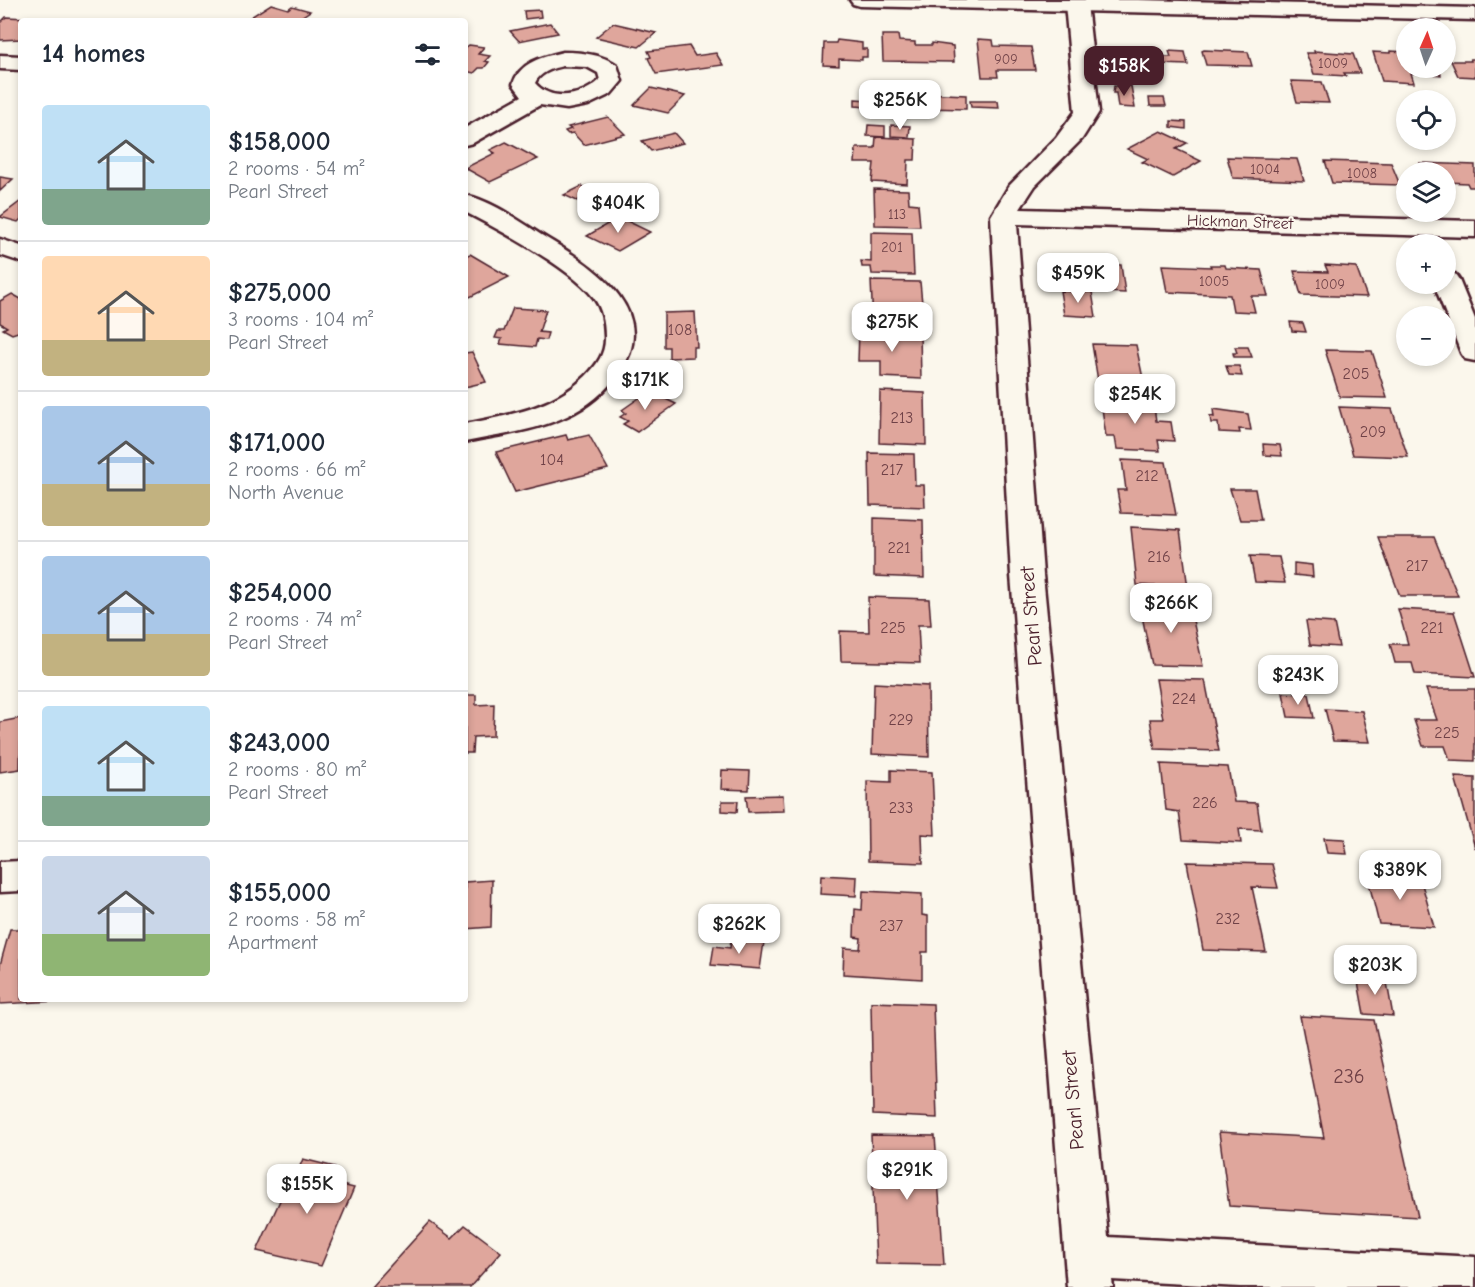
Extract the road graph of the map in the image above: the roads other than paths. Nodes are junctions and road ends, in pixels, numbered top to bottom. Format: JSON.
{"nodes":[{"id":1,"x":860,"y":0,"type":"edge"},
{"id":2,"x":986,"y":1,"type":"edge"},
{"id":3,"x":1076,"y":4,"type":"junction"},
{"id":4,"x":1312,"y":5,"type":"edge"},
{"id":5,"x":1475,"y":14,"type":"edge"},
{"id":6,"x":0,"y":62,"type":"edge"},
{"id":7,"x":18,"y":63,"type":"edge"},
{"id":8,"x":536,"y":98,"type":"dead end"},
{"id":9,"x":468,"y":136,"type":"edge"},
{"id":10,"x":468,"y":204,"type":"edge"},
{"id":11,"x":1004,"y":216,"type":"junction"},
{"id":12,"x":1475,"y":229,"type":"edge"},
{"id":13,"x":1396,"y":234,"type":"edge"},
{"id":14,"x":1441,"y":234,"type":"edge"},
{"id":15,"x":0,"y":247,"type":"edge"},
{"id":16,"x":18,"y":253,"type":"edge"},
{"id":17,"x":1452,"y":294,"type":"edge"},
{"id":18,"x":1475,"y":353,"type":"edge"},
{"id":19,"x":468,"y":432,"type":"edge"},
{"id":20,"x":18,"y":876,"type":"edge"},
{"id":21,"x":0,"y":877,"type":"edge"},
{"id":22,"x":1088,"y":1272,"type":"edge"},
{"id":23,"x":1475,"y":1279,"type":"edge"}],
"edges":[{"from":1,"to":2,"type":"street"},
{"from":2,"to":3,"type":"street"},
{"from":3,"to":4,"type":"street"},
{"from":3,"to":11,"type":"street"},
{"from":4,"to":5,"type":"street"},
{"from":6,"to":7,"type":"street"},
{"from":8,"to":9,"type":"street"},
{"from":10,"to":19,"type":"street"},
{"from":11,"to":13,"type":"street","name":"Hickman Street"},
{"from":11,"to":22,"type":"street","name":"Pearl Street"},
{"from":12,"to":14,"type":"street","name":"Hickman Street"},
{"from":15,"to":16,"type":"street"},
{"from":17,"to":18,"type":"street"},
{"from":20,"to":21,"type":"street"},
{"from":22,"to":23,"type":"street"}]}
